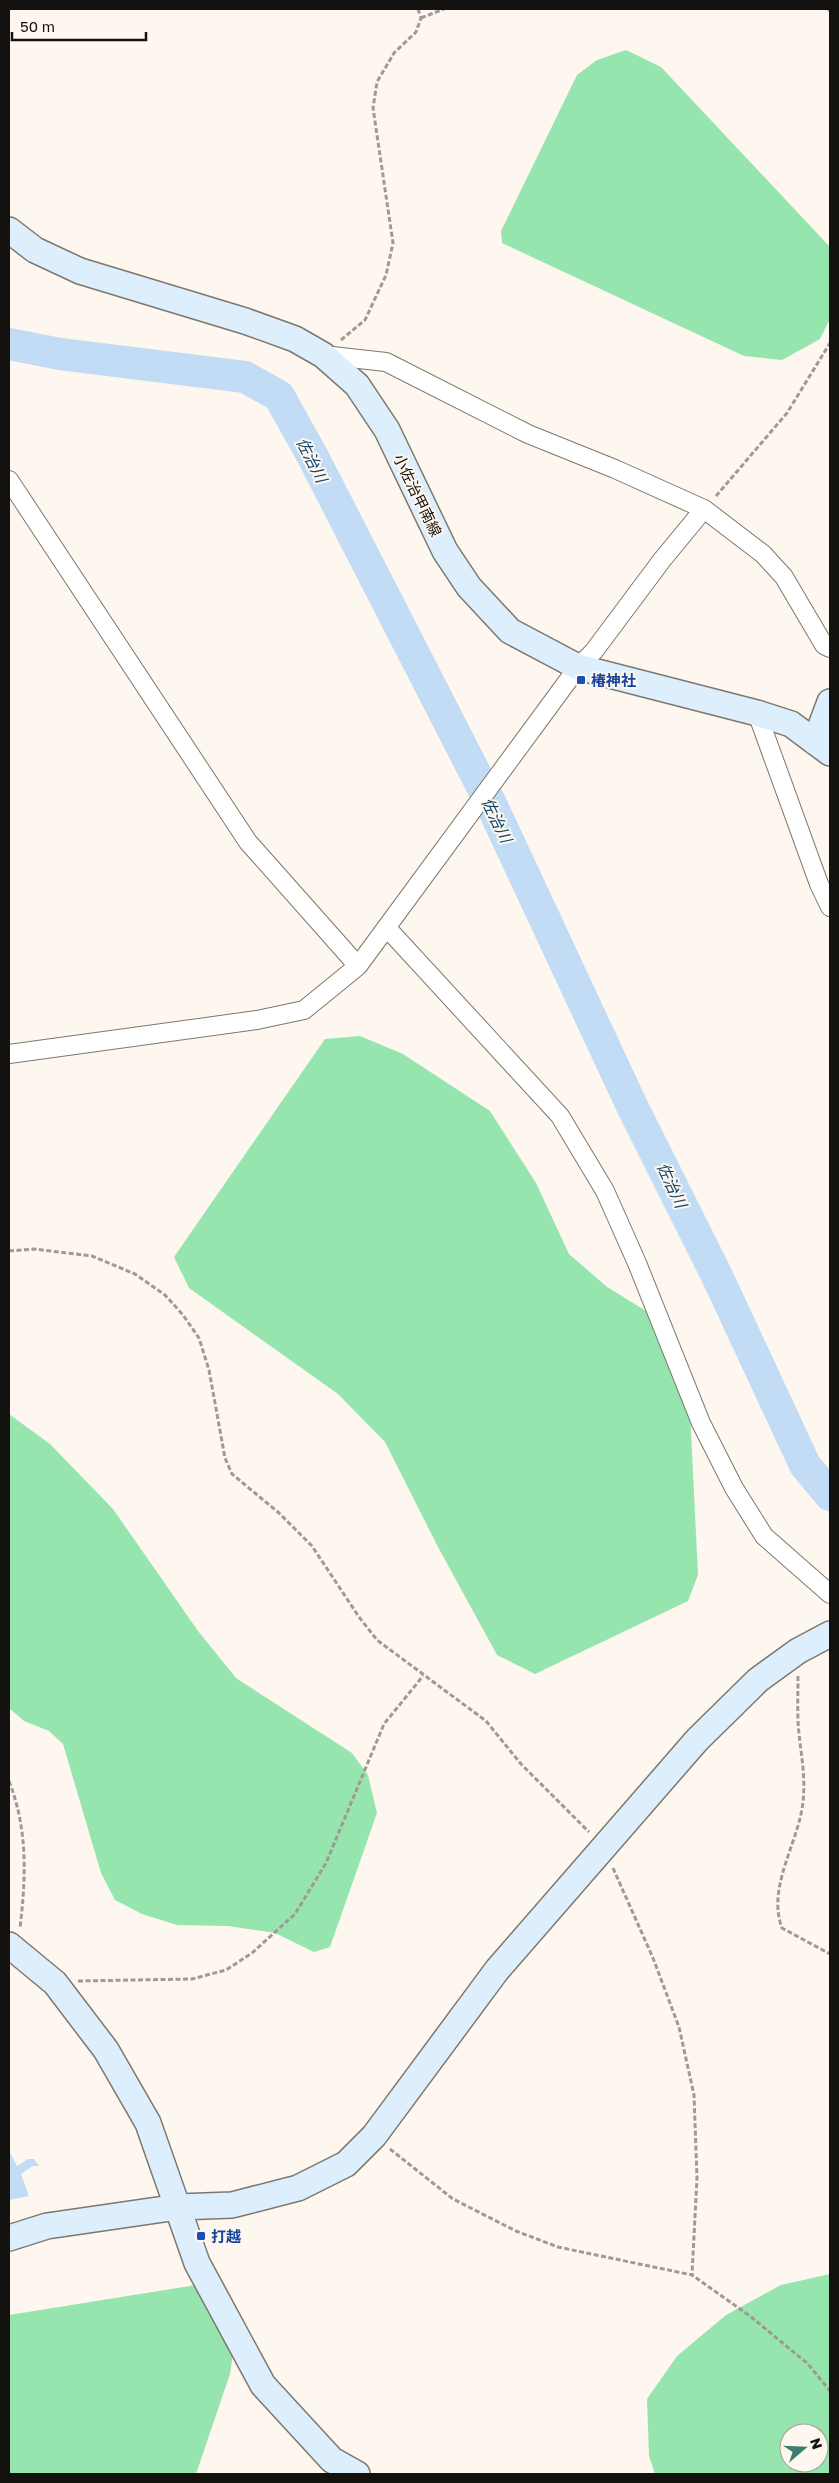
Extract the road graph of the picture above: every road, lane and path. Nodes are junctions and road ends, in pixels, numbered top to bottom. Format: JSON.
{"nodes":[{"id":1,"x":418,"y":9,"type":"edge"},
{"id":2,"x":444,"y":9,"type":"edge"},
{"id":3,"x":421,"y":18,"type":"junction"},
{"id":4,"x":9,"y":230,"type":"edge"},
{"id":5,"x":830,"y":343,"type":"edge"},
{"id":6,"x":323,"y":355,"type":"junction"},
{"id":7,"x":9,"y":480,"type":"edge"},
{"id":8,"x":704,"y":509,"type":"junction"},
{"id":9,"x":830,"y":648,"type":"edge"},
{"id":10,"x":578,"y":667,"type":"junction"},
{"id":11,"x":830,"y":702,"type":"edge"},
{"id":12,"x":757,"y":713,"type":"junction"},
{"id":13,"x":823,"y":748,"type":"edge"},
{"id":14,"x":830,"y":908,"type":"edge"},
{"id":15,"x":387,"y":928,"type":"junction"},
{"id":16,"x":358,"y":966,"type":"junction"},
{"id":17,"x":9,"y":1054,"type":"edge"},
{"id":18,"x":9,"y":1251,"type":"edge"},
{"id":19,"x":830,"y":1594,"type":"edge"},
{"id":20,"x":830,"y":1634,"type":"edge"},
{"id":21,"x":798,"y":1651,"type":"junction"},
{"id":22,"x":423,"y":1676,"type":"junction"},
{"id":23,"x":9,"y":1781,"type":"edge"},
{"id":24,"x":604,"y":1846,"type":"junction"},
{"id":25,"x":13,"y":1948,"type":"edge"},
{"id":26,"x":830,"y":1954,"type":"edge"},
{"id":27,"x":55,"y":1983,"type":"junction"},
{"id":28,"x":374,"y":2136,"type":"junction"},
{"id":29,"x":178,"y":2207,"type":"junction"},
{"id":30,"x":9,"y":2238,"type":"edge"},
{"id":31,"x":692,"y":2275,"type":"junction"},
{"id":32,"x":830,"y":2391,"type":"edge"},
{"id":33,"x":357,"y":2474,"type":"edge"}],
"edges":[{"from":1,"to":3,"type":"path"},
{"from":2,"to":3,"type":"path"},
{"from":3,"to":6,"type":"path"},
{"from":4,"to":6,"type":"street","name":"小佐治甲南線"},
{"from":5,"to":8,"type":"path"},
{"from":6,"to":8,"type":"street"},
{"from":6,"to":10,"type":"street","name":"小佐治甲南線"},
{"from":7,"to":16,"type":"street"},
{"from":8,"to":9,"type":"street"},
{"from":8,"to":10,"type":"street"},
{"from":10,"to":12,"type":"street","name":"小佐治甲南線"},
{"from":10,"to":15,"type":"street"},
{"from":11,"to":13,"type":"street"},
{"from":12,"to":13,"type":"street","name":"小佐治甲南線"},
{"from":12,"to":14,"type":"street"},
{"from":15,"to":16,"type":"street"},
{"from":15,"to":19,"type":"street"},
{"from":16,"to":17,"type":"street"},
{"from":18,"to":22,"type":"path"},
{"from":20,"to":21,"type":"street"},
{"from":21,"to":24,"type":"street"},
{"from":21,"to":26,"type":"path"},
{"from":22,"to":24,"type":"path"},
{"from":22,"to":27,"type":"path"},
{"from":23,"to":25,"type":"path"},
{"from":24,"to":28,"type":"street"},
{"from":24,"to":31,"type":"path"},
{"from":25,"to":27,"type":"street"},
{"from":27,"to":29,"type":"street"},
{"from":28,"to":29,"type":"street"},
{"from":28,"to":31,"type":"path"},
{"from":29,"to":30,"type":"street"},
{"from":29,"to":33,"type":"street"},
{"from":31,"to":32,"type":"path"}]}
